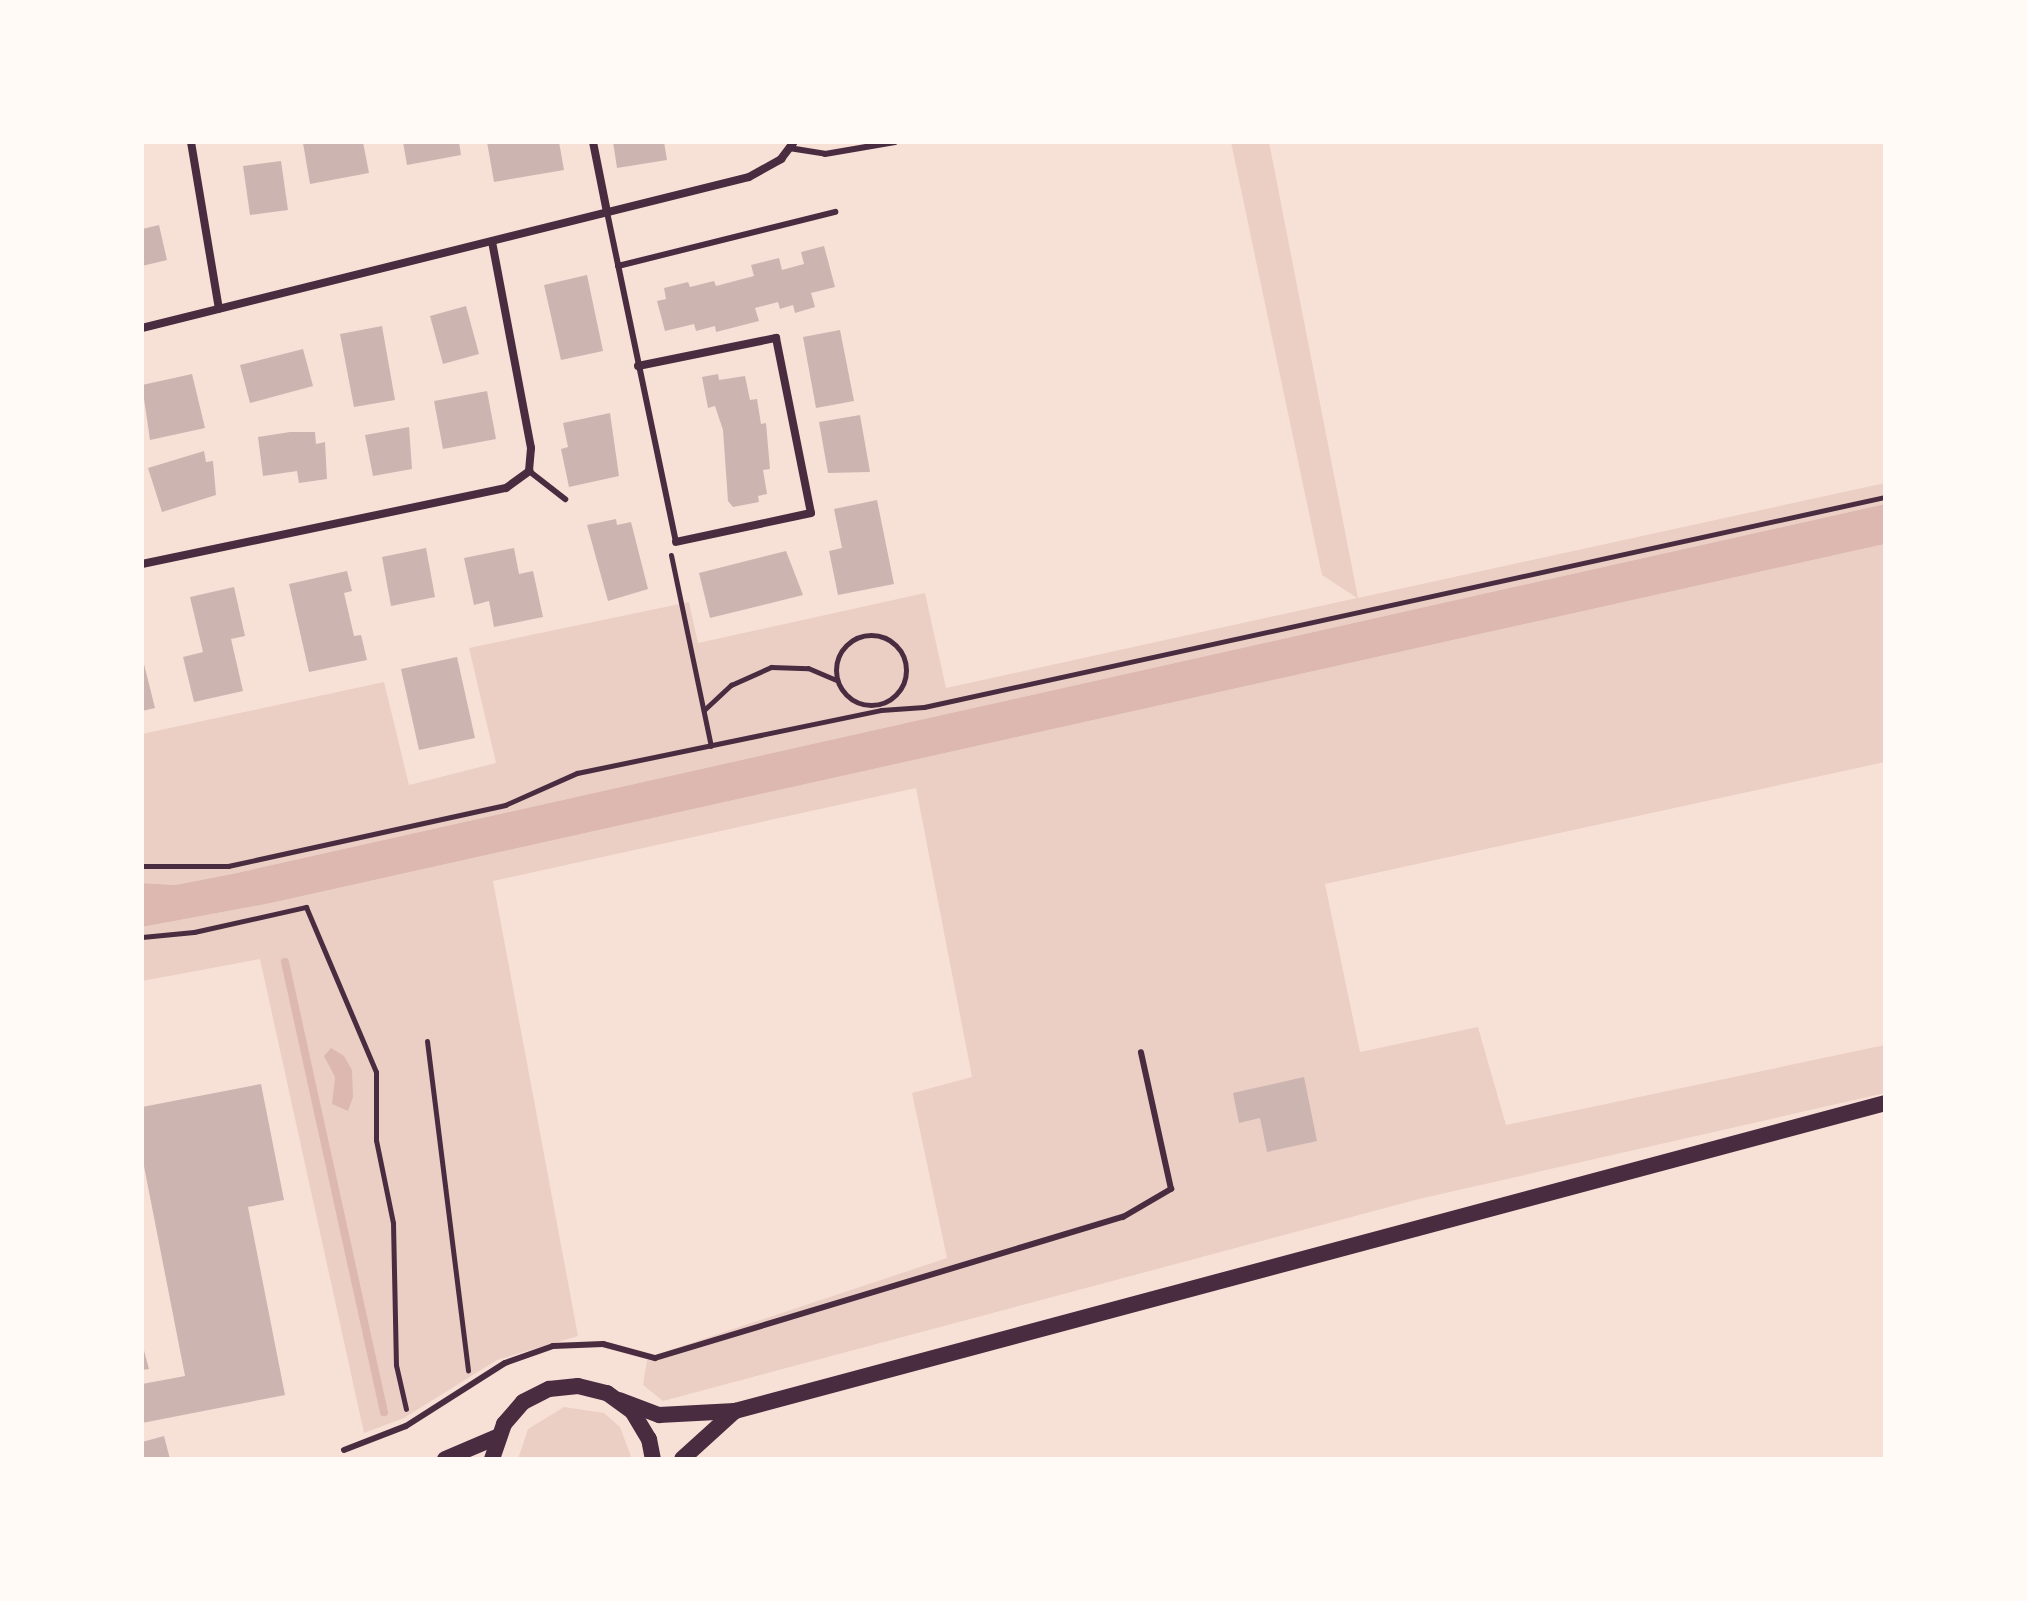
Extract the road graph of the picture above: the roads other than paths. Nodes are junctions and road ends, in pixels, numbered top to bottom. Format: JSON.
{"nodes":[{"id":1,"x":191,"y":142,"type":"edge"},
{"id":2,"x":593,"y":142,"type":"edge"},
{"id":3,"x":895,"y":142,"type":"edge"},
{"id":4,"x":792,"y":145,"type":"edge"},
{"id":5,"x":607,"y":212,"type":"junction"},
{"id":6,"x":835,"y":212,"type":"dead end"},
{"id":7,"x":492,"y":242,"type":"junction"},
{"id":8,"x":618,"y":266,"type":"junction"},
{"id":9,"x":219,"y":309,"type":"junction"},
{"id":10,"x":142,"y":328,"type":"edge"},
{"id":11,"x":638,"y":366,"type":"junction"},
{"id":12,"x":529,"y":471,"type":"junction"},
{"id":13,"x":565,"y":499,"type":"dead end"},
{"id":14,"x":676,"y":542,"type":"joint"},
{"id":15,"x":142,"y":564,"type":"edge"},
{"id":16,"x":1141,"y":1052,"type":"dead end"},
{"id":17,"x":1885,"y":1103,"type":"edge"},
{"id":18,"x":619,"y":1400,"type":"junction"},
{"id":19,"x":735,"y":1411,"type":"junction"},
{"id":20,"x":497,"y":1437,"type":"junction"},
{"id":21,"x":344,"y":1450,"type":"dead end"},
{"id":22,"x":445,"y":1459,"type":"edge"},
{"id":23,"x":492,"y":1459,"type":"edge"},
{"id":24,"x":653,"y":1459,"type":"edge"},
{"id":25,"x":682,"y":1459,"type":"edge"}],
"edges":[{"from":1,"to":9,"type":"street"},
{"from":2,"to":5,"type":"street"},
{"from":3,"to":4,"type":"lane"},
{"from":4,"to":5,"type":"street"},
{"from":5,"to":7,"type":"street"},
{"from":5,"to":8,"type":"lane"},
{"from":6,"to":8,"type":"lane"},
{"from":7,"to":9,"type":"street"},
{"from":7,"to":12,"type":"street"},
{"from":8,"to":11,"type":"lane"},
{"from":9,"to":10,"type":"street"},
{"from":11,"to":14,"type":"lane"},
{"from":11,"to":14,"type":"street"},
{"from":12,"to":13,"type":"lane"},
{"from":12,"to":15,"type":"street"},
{"from":16,"to":21,"type":"lane"},
{"from":17,"to":19,"type":"main road"},
{"from":18,"to":19,"type":"main road"},
{"from":18,"to":20,"type":"main road"},
{"from":18,"to":24,"type":"main road"},
{"from":19,"to":25,"type":"main road"},
{"from":20,"to":22,"type":"main road"},
{"from":20,"to":23,"type":"main road"}]}
